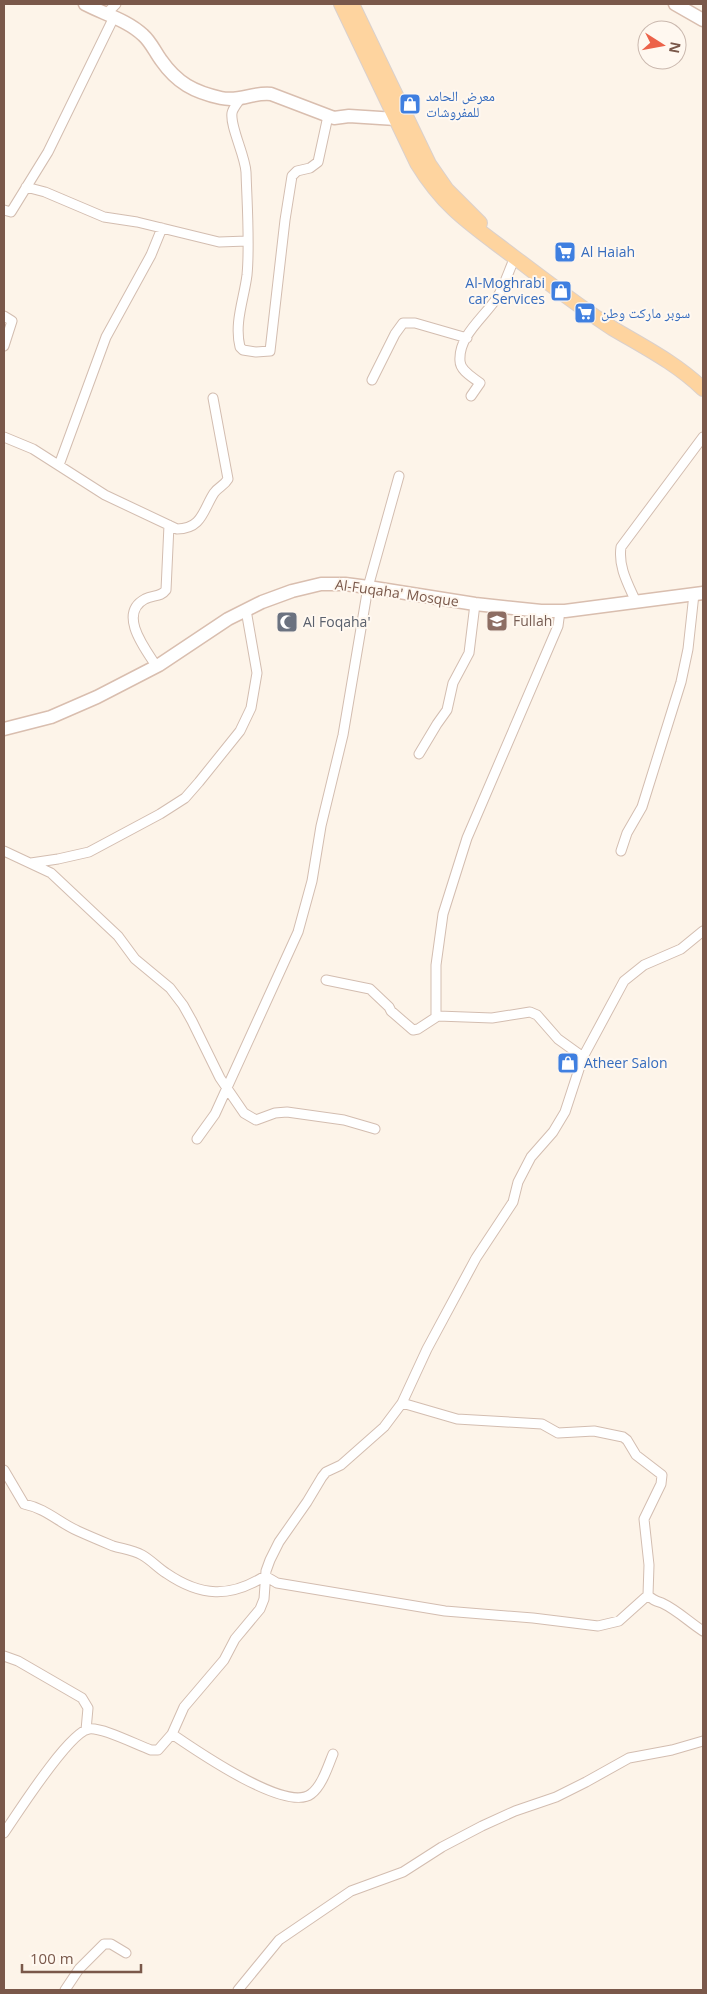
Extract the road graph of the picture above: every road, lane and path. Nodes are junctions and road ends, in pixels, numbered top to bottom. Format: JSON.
{"nodes":[{"id":1,"x":86,"y":4,"type":"edge"},
{"id":2,"x":116,"y":4,"type":"edge"},
{"id":3,"x":341,"y":4,"type":"edge"},
{"id":4,"x":352,"y":4,"type":"edge"},
{"id":5,"x":675,"y":4,"type":"edge"},
{"id":6,"x":110,"y":16,"type":"junction"},
{"id":7,"x":703,"y":20,"type":"edge"},
{"id":8,"x":240,"y":99,"type":"junction"},
{"id":9,"x":328,"y":116,"type":"junction"},
{"id":10,"x":396,"y":119,"type":"junction"},
{"id":11,"x":26,"y":187,"type":"junction"},
{"id":12,"x":4,"y":210,"type":"edge"},
{"id":13,"x":162,"y":228,"type":"junction"},
{"id":14,"x":247,"y":241,"type":"junction"},
{"id":15,"x":515,"y":257,"type":"junction"},
{"id":16,"x":4,"y":316,"type":"edge"},
{"id":17,"x":467,"y":338,"type":"junction"},
{"id":18,"x":4,"y":346,"type":"edge"},
{"id":19,"x":372,"y":380,"type":"dead end"},
{"id":20,"x":703,"y":389,"type":"edge"},
{"id":21,"x":471,"y":396,"type":"dead end"},
{"id":22,"x":213,"y":398,"type":"dead end"},
{"id":23,"x":4,"y":437,"type":"edge"},
{"id":24,"x":703,"y":437,"type":"edge"},
{"id":25,"x":59,"y":465,"type":"junction"},
{"id":26,"x":399,"y":476,"type":"dead end"},
{"id":27,"x":169,"y":525,"type":"junction"},
{"id":28,"x":368,"y":587,"type":"junction"},
{"id":29,"x":699,"y":594,"type":"edge"},
{"id":30,"x":636,"y":602,"type":"junction"},
{"id":31,"x":475,"y":604,"type":"junction"},
{"id":32,"x":246,"y":610,"type":"junction"},
{"id":33,"x":560,"y":611,"type":"junction"},
{"id":34,"x":157,"y":667,"type":"junction"},
{"id":35,"x":4,"y":729,"type":"edge"},
{"id":36,"x":419,"y":754,"type":"dead end"},
{"id":37,"x":4,"y":851,"type":"edge"},
{"id":38,"x":621,"y":851,"type":"dead end"},
{"id":39,"x":31,"y":863,"type":"junction"},
{"id":40,"x":703,"y":931,"type":"edge"},
{"id":41,"x":326,"y":980,"type":"dead end"},
{"id":42,"x":436,"y":1016,"type":"junction"},
{"id":43,"x":583,"y":1057,"type":"junction"},
{"id":44,"x":226,"y":1089,"type":"junction"},
{"id":45,"x":375,"y":1129,"type":"dead end"},
{"id":46,"x":197,"y":1139,"type":"dead end"},
{"id":47,"x":402,"y":1403,"type":"junction"},
{"id":48,"x":4,"y":1470,"type":"edge"},
{"id":49,"x":265,"y":1576,"type":"junction"},
{"id":50,"x":648,"y":1595,"type":"junction"},
{"id":51,"x":703,"y":1631,"type":"edge"},
{"id":52,"x":4,"y":1656,"type":"edge"},
{"id":53,"x":86,"y":1730,"type":"junction"},
{"id":54,"x":172,"y":1734,"type":"junction"},
{"id":55,"x":703,"y":1741,"type":"edge"},
{"id":56,"x":333,"y":1754,"type":"dead end"},
{"id":57,"x":4,"y":1833,"type":"edge"},
{"id":58,"x":126,"y":1953,"type":"dead end"},
{"id":59,"x":64,"y":1990,"type":"edge"},
{"id":60,"x":238,"y":1990,"type":"edge"}],
"edges":[{"from":1,"to":6,"type":"street"},
{"from":2,"to":6,"type":"street"},
{"from":3,"to":10,"type":"main road"},
{"from":4,"to":15,"type":"main road"},
{"from":5,"to":7,"type":"street"},
{"from":6,"to":8,"type":"street"},
{"from":6,"to":11,"type":"street"},
{"from":8,"to":9,"type":"street"},
{"from":8,"to":14,"type":"street"},
{"from":9,"to":10,"type":"street"},
{"from":9,"to":14,"type":"street"},
{"from":10,"to":15,"type":"main road"},
{"from":11,"to":12,"type":"street"},
{"from":11,"to":13,"type":"street"},
{"from":13,"to":14,"type":"street"},
{"from":13,"to":25,"type":"street"},
{"from":15,"to":17,"type":"street"},
{"from":15,"to":20,"type":"main road"},
{"from":16,"to":18,"type":"street"},
{"from":17,"to":19,"type":"street"},
{"from":17,"to":21,"type":"street"},
{"from":22,"to":27,"type":"street"},
{"from":23,"to":25,"type":"street"},
{"from":24,"to":30,"type":"street"},
{"from":25,"to":27,"type":"street"},
{"from":26,"to":28,"type":"street"},
{"from":27,"to":34,"type":"street"},
{"from":28,"to":31,"type":"street","name":"Al-Fuqaha' Mosque"},
{"from":28,"to":32,"type":"street","name":"Al-Fuqaha' Mosque"},
{"from":28,"to":44,"type":"street"},
{"from":29,"to":30,"type":"street","name":"Al-Fuqaha' Mosque"},
{"from":29,"to":38,"type":"street"},
{"from":30,"to":33,"type":"street","name":"Al-Fuqaha' Mosque"},
{"from":31,"to":33,"type":"street","name":"Al-Fuqaha' Mosque"},
{"from":31,"to":36,"type":"street"},
{"from":32,"to":34,"type":"street","name":"Al-Fuqaha' Mosque"},
{"from":32,"to":39,"type":"street"},
{"from":33,"to":42,"type":"street"},
{"from":34,"to":35,"type":"street","name":"Al-Fuqaha' Mosque"},
{"from":37,"to":39,"type":"street"},
{"from":39,"to":44,"type":"street"},
{"from":40,"to":43,"type":"street"},
{"from":41,"to":42,"type":"street"},
{"from":42,"to":43,"type":"street"},
{"from":43,"to":47,"type":"street"},
{"from":44,"to":45,"type":"street"},
{"from":44,"to":46,"type":"street"},
{"from":47,"to":49,"type":"street"},
{"from":47,"to":50,"type":"street"},
{"from":48,"to":49,"type":"street"},
{"from":49,"to":50,"type":"street"},
{"from":49,"to":54,"type":"street"},
{"from":50,"to":51,"type":"street"},
{"from":52,"to":53,"type":"street"},
{"from":53,"to":54,"type":"street"},
{"from":53,"to":57,"type":"street"},
{"from":54,"to":56,"type":"street"},
{"from":55,"to":60,"type":"street"},
{"from":58,"to":59,"type":"street"}]}
